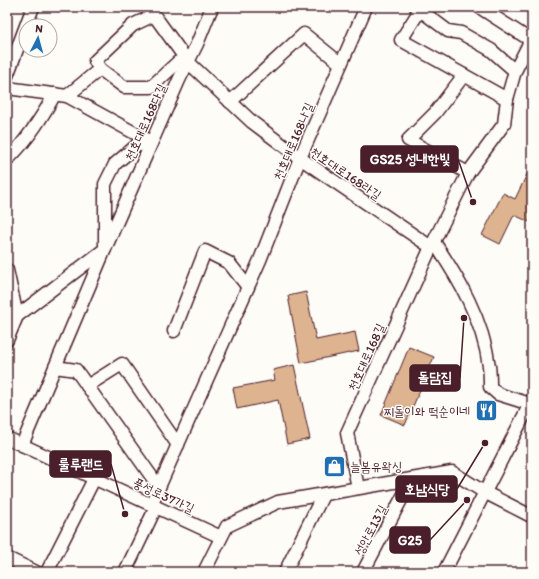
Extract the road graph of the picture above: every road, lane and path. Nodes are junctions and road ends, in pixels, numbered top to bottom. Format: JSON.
{"nodes":[{"id":1,"x":33,"y":7,"type":"edge"},
{"id":2,"x":212,"y":7,"type":"edge"},
{"id":3,"x":366,"y":7,"type":"edge"},
{"id":4,"x":479,"y":7,"type":"edge"},
{"id":5,"x":418,"y":9,"type":"edge"},
{"id":6,"x":154,"y":11,"type":"edge"},
{"id":7,"x":532,"y":40,"type":"edge"},
{"id":8,"x":188,"y":62,"type":"junction"},
{"id":9,"x":341,"y":64,"type":"junction"},
{"id":10,"x":100,"y":69,"type":"junction"},
{"id":11,"x":515,"y":71,"type":"junction"},
{"id":12,"x":464,"y":75,"type":"junction"},
{"id":13,"x":7,"y":76,"type":"edge"},
{"id":14,"x":7,"y":88,"type":"edge"},
{"id":15,"x":55,"y":94,"type":"junction"},
{"id":16,"x":68,"y":96,"type":"junction"},
{"id":17,"x":507,"y":98,"type":"junction"},
{"id":18,"x":230,"y":102,"type":"junction"},
{"id":19,"x":151,"y":142,"type":"junction"},
{"id":20,"x":7,"y":156,"type":"edge"},
{"id":21,"x":300,"y":158,"type":"junction"},
{"id":22,"x":468,"y":173,"type":"junction"},
{"id":23,"x":433,"y":244,"type":"junction"},
{"id":24,"x":104,"y":249,"type":"junction"},
{"id":25,"x":7,"y":270,"type":"edge"},
{"id":26,"x":248,"y":287,"type":"junction"},
{"id":27,"x":17,"y":316,"type":"junction"},
{"id":28,"x":174,"y":331,"type":"dead end"},
{"id":29,"x":7,"y":340,"type":"edge"},
{"id":30,"x":55,"y":367,"type":"junction"},
{"id":31,"x":87,"y":386,"type":"junction"},
{"id":32,"x":531,"y":402,"type":"edge"},
{"id":33,"x":7,"y":438,"type":"edge"},
{"id":34,"x":178,"y":444,"type":"junction"},
{"id":35,"x":22,"y":445,"type":"junction"},
{"id":36,"x":94,"y":479,"type":"junction"},
{"id":37,"x":412,"y":479,"type":"junction"},
{"id":38,"x":159,"y":487,"type":"junction"},
{"id":39,"x":358,"y":488,"type":"junction"},
{"id":40,"x":484,"y":492,"type":"junction"},
{"id":41,"x":323,"y":495,"type":"junction"},
{"id":42,"x":153,"y":506,"type":"junction"},
{"id":43,"x":531,"y":516,"type":"dead end"},
{"id":44,"x":221,"y":538,"type":"junction"},
{"id":45,"x":7,"y":558,"type":"edge"},
{"id":46,"x":36,"y":572,"type":"edge"},
{"id":47,"x":47,"y":572,"type":"edge"},
{"id":48,"x":126,"y":572,"type":"edge"},
{"id":49,"x":204,"y":572,"type":"edge"},
{"id":50,"x":285,"y":572,"type":"edge"},
{"id":51,"x":363,"y":572,"type":"edge"},
{"id":52,"x":444,"y":572,"type":"edge"}],
"edges":[{"from":1,"to":13,"type":"street"},
{"from":2,"to":8,"type":"street","name":"천호대로168다길"},
{"from":3,"to":9,"type":"street","name":"천호대로168나길"},
{"from":4,"to":7,"type":"street"},
{"from":5,"to":11,"type":"street"},
{"from":5,"to":12,"type":"street"},
{"from":6,"to":8,"type":"street","name":"천호대로168라길"},
{"from":6,"to":10,"type":"street","name":"천호대로168라길"},
{"from":7,"to":11,"type":"street","name":"천호대로168길"},
{"from":8,"to":10,"type":"street"},
{"from":8,"to":18,"type":"street","name":"천호대로168라길"},
{"from":8,"to":19,"type":"street","name":"천호대로168다길"},
{"from":9,"to":18,"type":"street"},
{"from":9,"to":21,"type":"street","name":"천호대로168나길"},
{"from":10,"to":16,"type":"street"},
{"from":11,"to":17,"type":"street","name":"천호대로168길"},
{"from":12,"to":17,"type":"street"},
{"from":12,"to":22,"type":"street"},
{"from":14,"to":15,"type":"street"},
{"from":15,"to":16,"type":"street"},
{"from":15,"to":20,"type":"street"},
{"from":16,"to":19,"type":"street"},
{"from":17,"to":22,"type":"street","name":"천호대로168길"},
{"from":18,"to":21,"type":"street","name":"천호대로168라길"},
{"from":19,"to":24,"type":"street","name":"천호대로168다길"},
{"from":19,"to":24,"type":"street"},
{"from":21,"to":23,"type":"street","name":"천호대로168라길"},
{"from":21,"to":26,"type":"street","name":"천호대로168나길"},
{"from":22,"to":23,"type":"street","name":"천호대로168길"},
{"from":23,"to":32,"type":"street"},
{"from":23,"to":39,"type":"street","name":"천호대로168길"},
{"from":24,"to":27,"type":"street","name":"천호대로168다길"},
{"from":24,"to":30,"type":"street","name":"천호대로168다길"},
{"from":25,"to":27,"type":"street"},
{"from":26,"to":28,"type":"street"},
{"from":26,"to":34,"type":"street","name":"천호대로168나길"},
{"from":27,"to":29,"type":"street"},
{"from":30,"to":31,"type":"street"},
{"from":30,"to":35,"type":"street","name":"천호대로168다길"},
{"from":31,"to":34,"type":"street"},
{"from":31,"to":38,"type":"street"},
{"from":32,"to":40,"type":"street"},
{"from":33,"to":35,"type":"street","name":"풍성로37가길"},
{"from":34,"to":38,"type":"street","name":"천호대로168나길"},
{"from":35,"to":36,"type":"street","name":"풍성로37가길"},
{"from":36,"to":42,"type":"street","name":"풍성로37가길"},
{"from":36,"to":47,"type":"street"},
{"from":37,"to":39,"type":"street"},
{"from":37,"to":40,"type":"street"},
{"from":37,"to":51,"type":"street","name":"성안로13길"},
{"from":38,"to":42,"type":"street","name":"천호대로168나길"},
{"from":39,"to":41,"type":"street"},
{"from":40,"to":43,"type":"street"},
{"from":40,"to":52,"type":"street"},
{"from":41,"to":44,"type":"street"},
{"from":41,"to":50,"type":"street"},
{"from":42,"to":44,"type":"street","name":"풍성로37가길"},
{"from":42,"to":48,"type":"street"},
{"from":44,"to":49,"type":"street"},
{"from":45,"to":46,"type":"street"}]}
